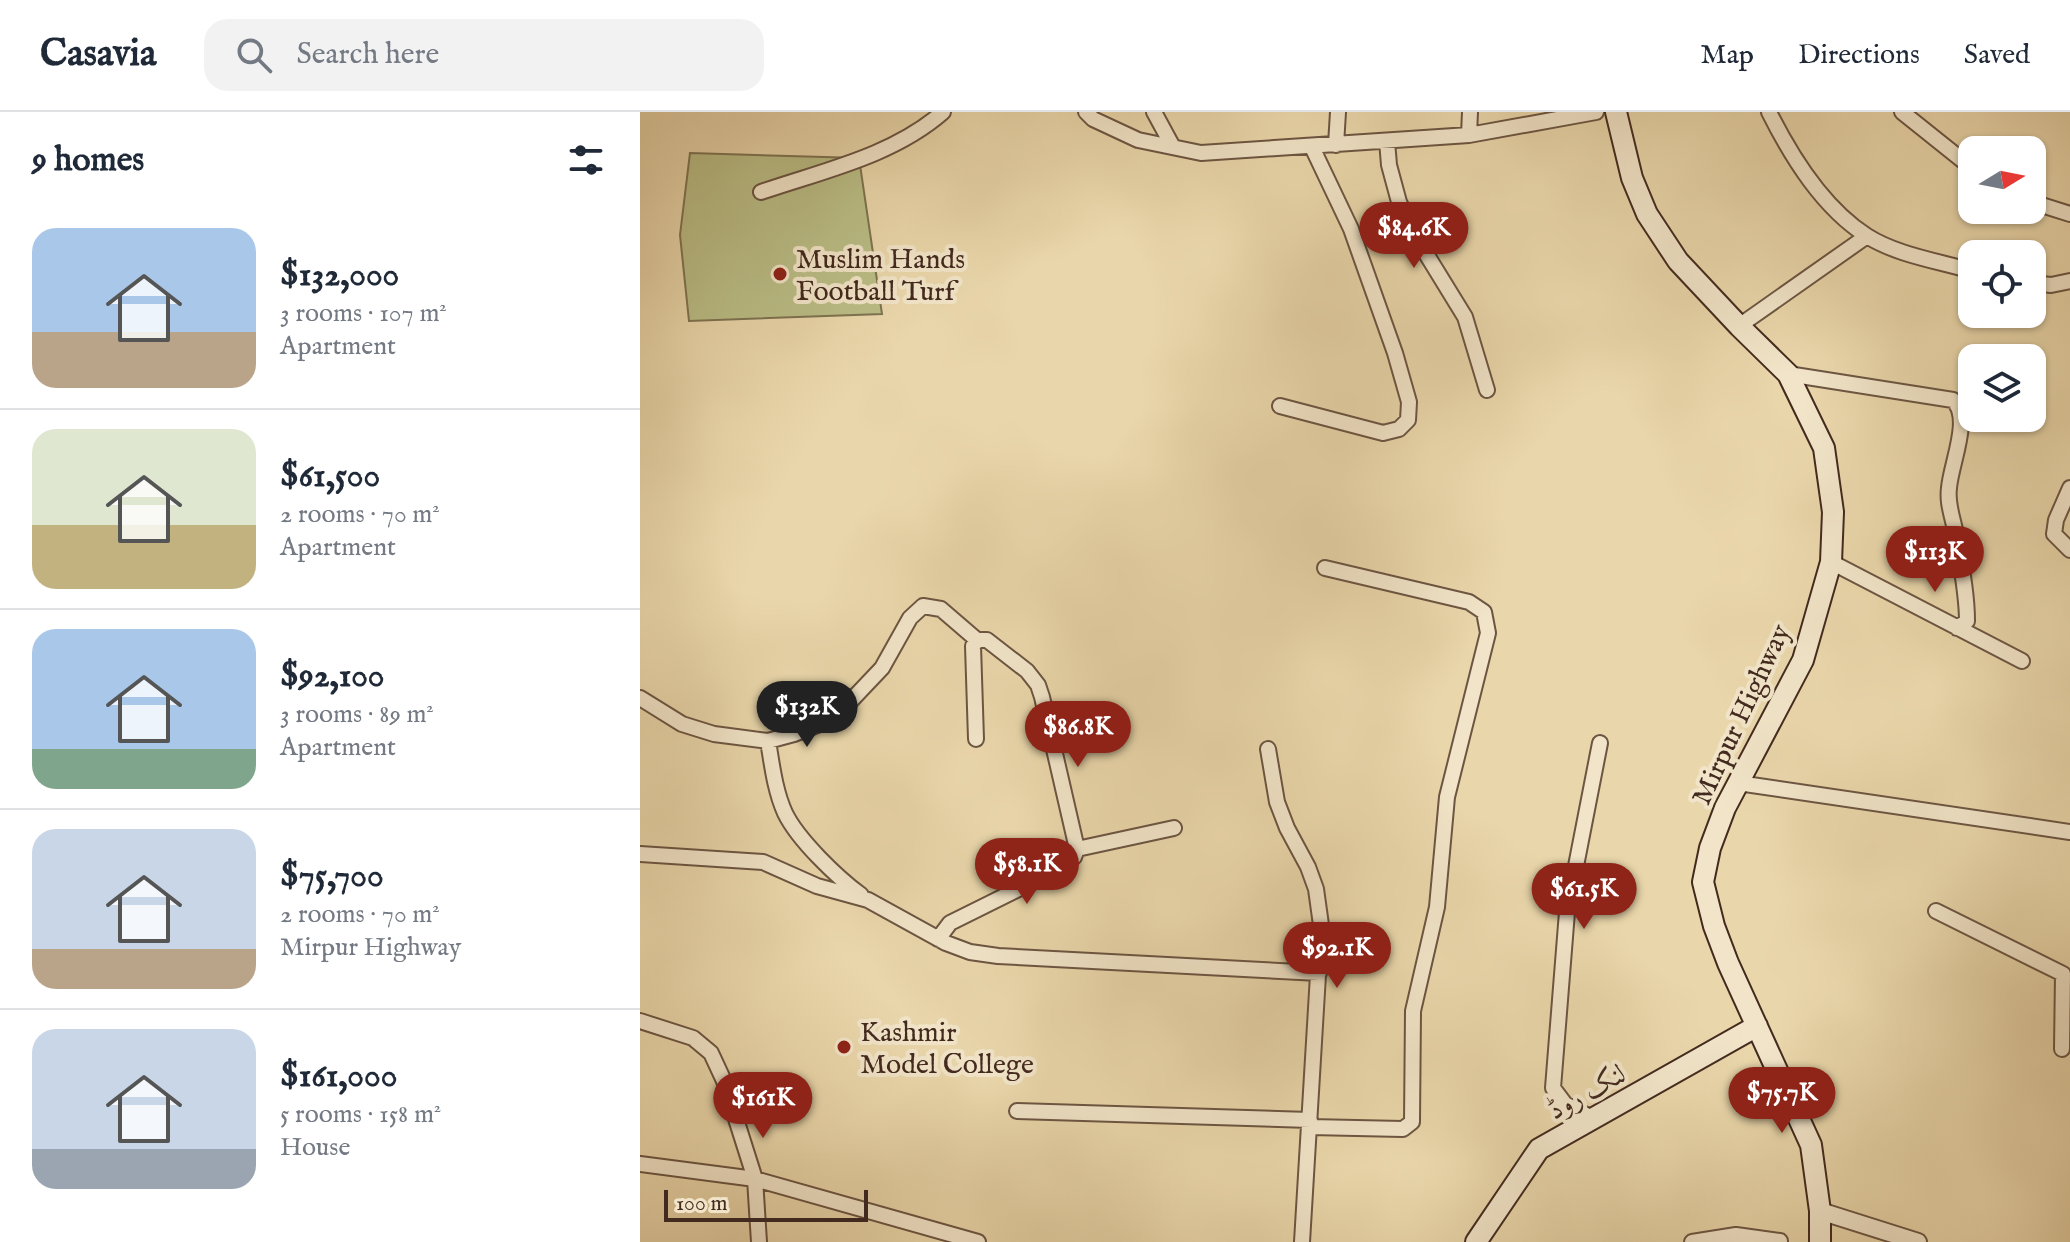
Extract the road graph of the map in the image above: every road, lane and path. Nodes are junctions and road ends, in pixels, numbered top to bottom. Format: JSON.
{"nodes":[{"id":1,"x":943,"y":112,"type":"edge"},
{"id":2,"x":1086,"y":112,"type":"edge"},
{"id":3,"x":1154,"y":112,"type":"edge"},
{"id":4,"x":1338,"y":112,"type":"edge"},
{"id":5,"x":1470,"y":112,"type":"edge"},
{"id":6,"x":1596,"y":112,"type":"edge"},
{"id":7,"x":1616,"y":112,"type":"edge"},
{"id":8,"x":1769,"y":112,"type":"edge"},
{"id":9,"x":1902,"y":112,"type":"edge"},
{"id":10,"x":1469,"y":135,"type":"junction"},
{"id":11,"x":1387,"y":141,"type":"junction"},
{"id":12,"x":1336,"y":145,"type":"junction"},
{"id":13,"x":1173,"y":147,"type":"junction"},
{"id":14,"x":1312,"y":147,"type":"junction"},
{"id":15,"x":1958,"y":157,"type":"edge"},
{"id":16,"x":761,"y":192,"type":"dead end"},
{"id":17,"x":2046,"y":206,"type":"edge"},
{"id":18,"x":2070,"y":214,"type":"edge"},
{"id":19,"x":1867,"y":236,"type":"junction"},
{"id":20,"x":1958,"y":267,"type":"edge"},
{"id":21,"x":2070,"y":281,"type":"edge"},
{"id":22,"x":2046,"y":284,"type":"edge"},
{"id":23,"x":1739,"y":326,"type":"junction"},
{"id":24,"x":1788,"y":374,"type":"junction"},
{"id":25,"x":1487,"y":390,"type":"dead end"},
{"id":26,"x":1280,"y":406,"type":"dead end"},
{"id":27,"x":2070,"y":488,"type":"edge"},
{"id":28,"x":2070,"y":550,"type":"edge"},
{"id":29,"x":1831,"y":562,"type":"junction"},
{"id":30,"x":1325,"y":568,"type":"dead end"},
{"id":31,"x":1957,"y":628,"type":"junction"},
{"id":32,"x":977,"y":640,"type":"junction"},
{"id":33,"x":2022,"y":661,"type":"dead end"},
{"id":34,"x":640,"y":698,"type":"edge"},
{"id":35,"x":976,"y":739,"type":"dead end"},
{"id":36,"x":768,"y":741,"type":"junction"},
{"id":37,"x":1600,"y":743,"type":"dead end"},
{"id":38,"x":1268,"y":749,"type":"dead end"},
{"id":39,"x":1738,"y":783,"type":"junction"},
{"id":40,"x":1174,"y":828,"type":"dead end"},
{"id":41,"x":2070,"y":832,"type":"edge"},
{"id":42,"x":1077,"y":849,"type":"junction"},
{"id":43,"x":640,"y":854,"type":"edge"},
{"id":44,"x":868,"y":900,"type":"junction"},
{"id":45,"x":1936,"y":911,"type":"dead end"},
{"id":46,"x":938,"y":939,"type":"junction"},
{"id":47,"x":1319,"y":973,"type":"junction"},
{"id":48,"x":2066,"y":974,"type":"edge"},
{"id":49,"x":640,"y":1021,"type":"edge"},
{"id":50,"x":1757,"y":1026,"type":"junction"},
{"id":51,"x":2062,"y":1049,"type":"dead end"},
{"id":52,"x":1017,"y":1111,"type":"dead end"},
{"id":53,"x":1594,"y":1119,"type":"junction"},
{"id":54,"x":1310,"y":1124,"type":"junction"},
{"id":55,"x":640,"y":1164,"type":"edge"},
{"id":56,"x":755,"y":1179,"type":"junction"},
{"id":57,"x":1820,"y":1211,"type":"junction"},
{"id":58,"x":1780,"y":1241,"type":"edge"},
{"id":59,"x":759,"y":1242,"type":"edge"},
{"id":60,"x":978,"y":1242,"type":"edge"},
{"id":61,"x":1302,"y":1242,"type":"edge"},
{"id":62,"x":1476,"y":1242,"type":"edge"},
{"id":63,"x":1692,"y":1242,"type":"edge"},
{"id":64,"x":1820,"y":1242,"type":"edge"},
{"id":65,"x":1918,"y":1242,"type":"edge"}],
"edges":[{"from":1,"to":16,"type":"street"},
{"from":2,"to":13,"type":"street"},
{"from":3,"to":13,"type":"street"},
{"from":4,"to":12,"type":"street"},
{"from":5,"to":10,"type":"street"},
{"from":6,"to":10,"type":"street"},
{"from":7,"to":23,"type":"main road","name":"Mirpur Highway"},
{"from":8,"to":19,"type":"street"},
{"from":9,"to":15,"type":"street"},
{"from":10,"to":11,"type":"street"},
{"from":11,"to":12,"type":"street"},
{"from":11,"to":25,"type":"street"},
{"from":12,"to":14,"type":"street"},
{"from":13,"to":14,"type":"street"},
{"from":14,"to":26,"type":"street"},
{"from":17,"to":18,"type":"street"},
{"from":19,"to":20,"type":"street"},
{"from":19,"to":23,"type":"street"},
{"from":21,"to":22,"type":"street"},
{"from":23,"to":24,"type":"main road","name":"Mirpur Highway"},
{"from":24,"to":29,"type":"main road","name":"Mirpur Highway"},
{"from":24,"to":31,"type":"street"},
{"from":27,"to":28,"type":"street"},
{"from":29,"to":31,"type":"street"},
{"from":29,"to":39,"type":"main road","name":"Mirpur Highway"},
{"from":30,"to":54,"type":"street"},
{"from":31,"to":33,"type":"street"},
{"from":32,"to":35,"type":"street"},
{"from":32,"to":36,"type":"street"},
{"from":32,"to":42,"type":"street"},
{"from":34,"to":36,"type":"street"},
{"from":36,"to":44,"type":"street"},
{"from":37,"to":53,"type":"street"},
{"from":38,"to":47,"type":"street"},
{"from":39,"to":41,"type":"street"},
{"from":39,"to":50,"type":"main road","name":"Mirpur Highway"},
{"from":40,"to":42,"type":"street"},
{"from":42,"to":46,"type":"street"},
{"from":43,"to":44,"type":"street"},
{"from":44,"to":46,"type":"street"},
{"from":45,"to":48,"type":"street"},
{"from":46,"to":47,"type":"street"},
{"from":47,"to":54,"type":"street"},
{"from":48,"to":51,"type":"street"},
{"from":49,"to":56,"type":"street"},
{"from":50,"to":53,"type":"main road","name":"لنک روڈ"},
{"from":50,"to":57,"type":"main road","name":"Mirpur Highway"},
{"from":52,"to":54,"type":"street"},
{"from":53,"to":62,"type":"main road","name":"لنک روڈ"},
{"from":54,"to":61,"type":"street"},
{"from":55,"to":56,"type":"street"},
{"from":56,"to":59,"type":"street"},
{"from":56,"to":60,"type":"street"},
{"from":57,"to":64,"type":"main road","name":"Mirpur Highway"},
{"from":57,"to":65,"type":"street"},
{"from":58,"to":63,"type":"street"}]}
